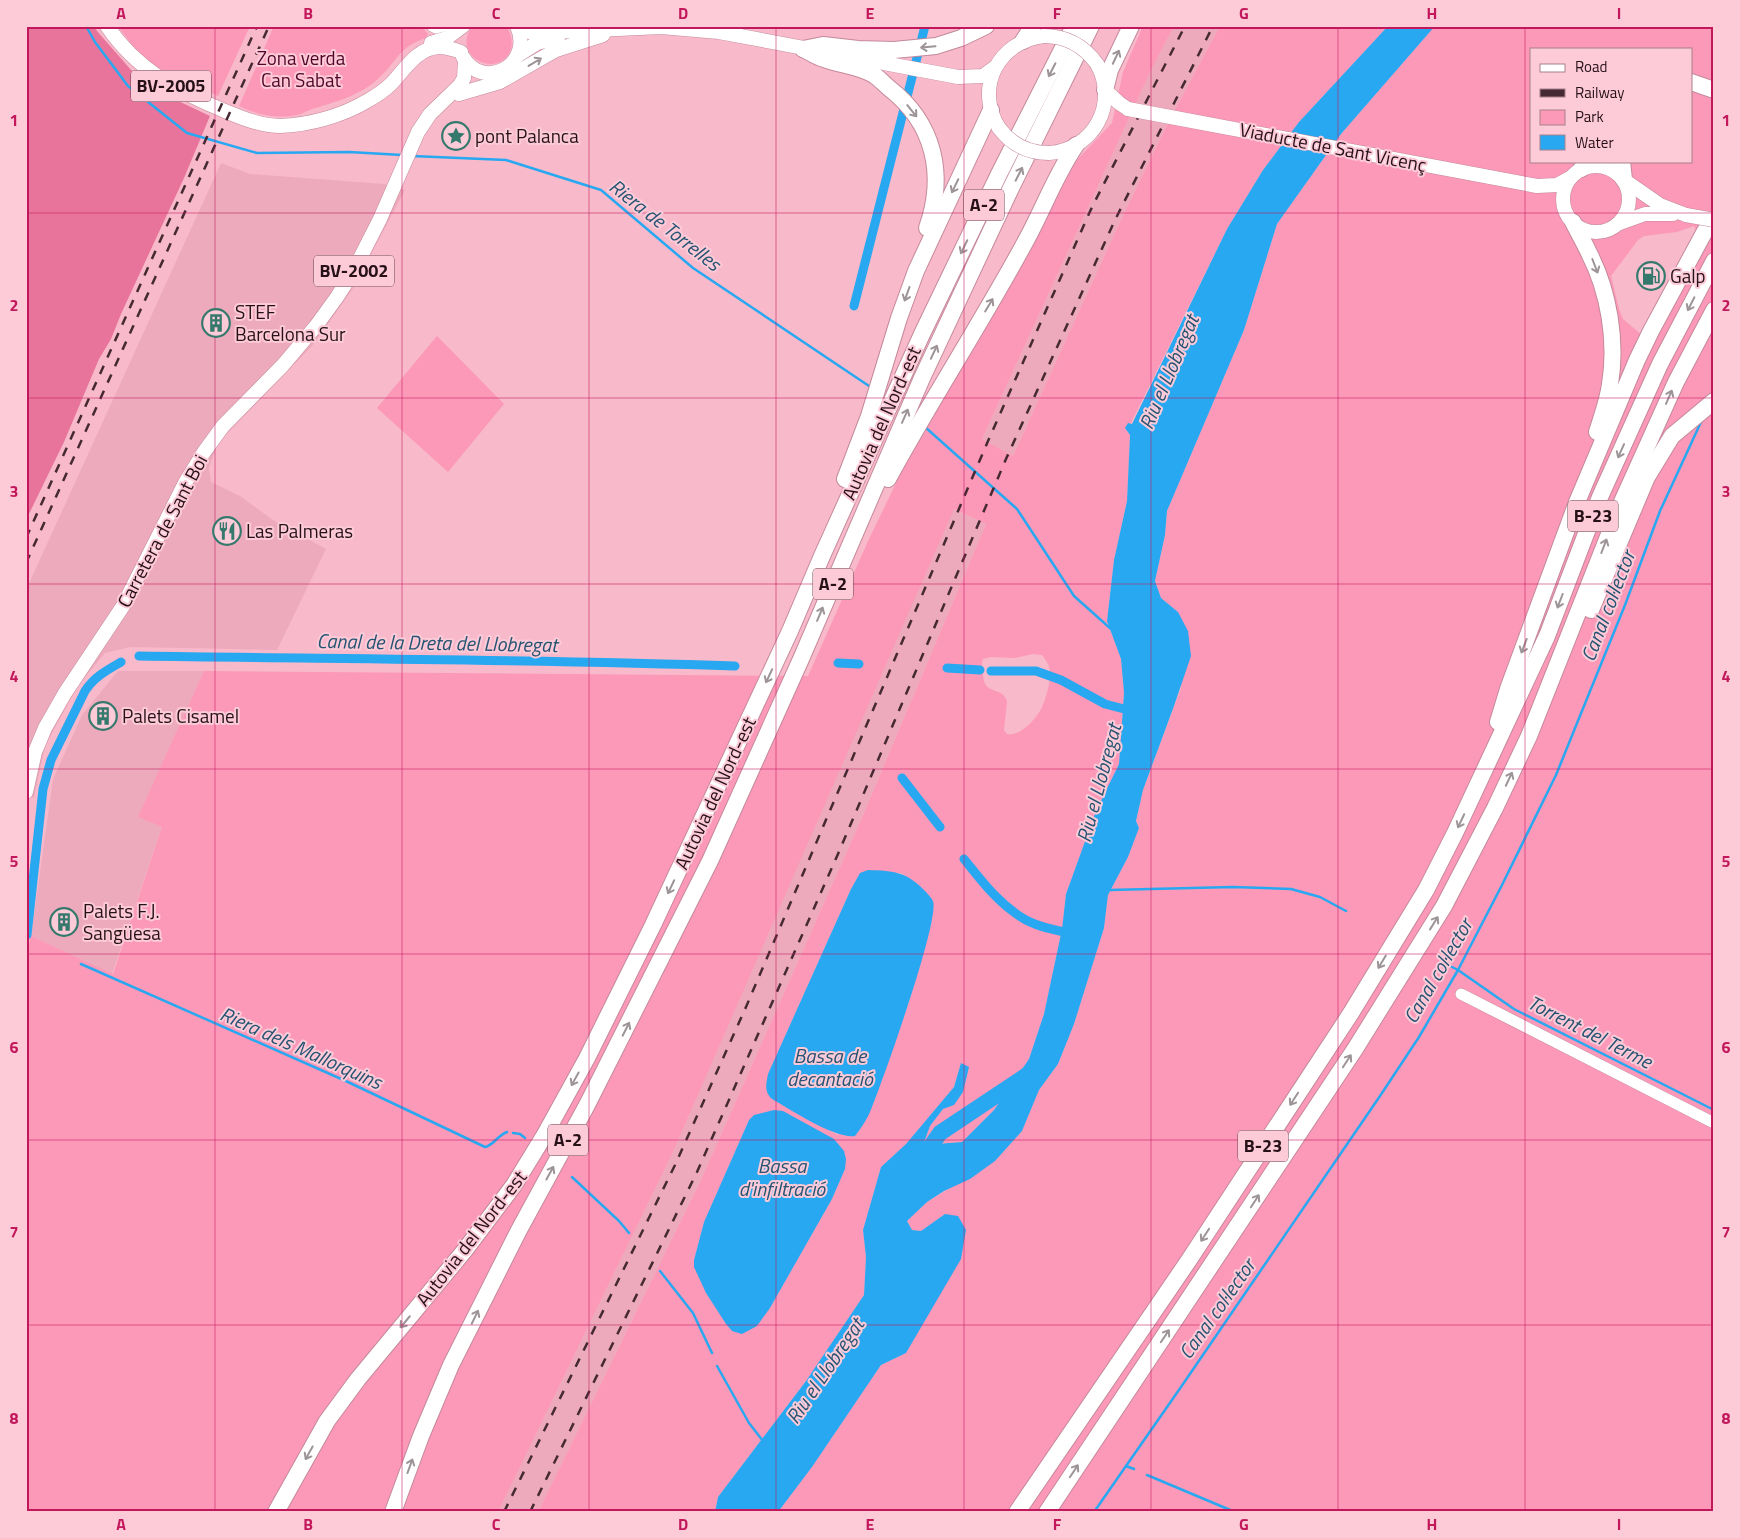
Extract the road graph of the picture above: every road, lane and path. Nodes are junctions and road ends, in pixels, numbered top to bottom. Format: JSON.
{"nodes":[{"id":1,"x":106,"y":26,"type":"edge"},
{"id":2,"x":463,"y":26,"type":"edge"},
{"id":3,"x":518,"y":26,"type":"edge"},
{"id":4,"x":559,"y":26,"type":"edge"},
{"id":5,"x":986,"y":26,"type":"edge"},
{"id":6,"x":1074,"y":26,"type":"edge"},
{"id":7,"x":1091,"y":26,"type":"edge"},
{"id":8,"x":1131,"y":26,"type":"edge"},
{"id":9,"x":628,"y":28,"type":"junction"},
{"id":10,"x":591,"y":31,"type":"junction"},
{"id":11,"x":1038,"y":31,"type":"edge"},
{"id":12,"x":1022,"y":41,"type":"joint"},
{"id":13,"x":803,"y":49,"type":"junction"},
{"id":14,"x":518,"y":55,"type":"junction"},
{"id":15,"x":463,"y":56,"type":"junction"},
{"id":16,"x":892,"y":57,"type":"junction"},
{"id":17,"x":995,"y":67,"type":"junction"},
{"id":18,"x":490,"y":73,"type":"junction"},
{"id":19,"x":1692,"y":76,"type":"edge"},
{"id":20,"x":958,"y":78,"type":"junction"},
{"id":21,"x":1714,"y":80,"type":"edge"},
{"id":22,"x":1692,"y":82,"type":"edge"},
{"id":23,"x":1105,"y":90,"type":"junction"},
{"id":24,"x":1714,"y":90,"type":"edge"},
{"id":25,"x":459,"y":94,"type":"junction"},
{"id":26,"x":990,"y":105,"type":"junction"},
{"id":27,"x":1128,"y":109,"type":"junction"},
{"id":28,"x":1100,"y":119,"type":"junction"},
{"id":29,"x":251,"y":121,"type":"junction"},
{"id":30,"x":422,"y":127,"type":"junction"},
{"id":31,"x":1076,"y":146,"type":"junction"},
{"id":32,"x":1622,"y":162,"type":"edge"},
{"id":33,"x":1580,"y":170,"type":"edge"},
{"id":34,"x":1624,"y":180,"type":"junction"},
{"id":35,"x":1537,"y":186,"type":"junction"},
{"id":36,"x":1564,"y":204,"type":"junction"},
{"id":37,"x":1686,"y":215,"type":"junction"},
{"id":38,"x":1573,"y":222,"type":"junction"},
{"id":39,"x":1620,"y":223,"type":"junction"},
{"id":40,"x":1709,"y":226,"type":"edge"},
{"id":41,"x":1714,"y":261,"type":"edge"},
{"id":42,"x":916,"y":271,"type":"junction"},
{"id":43,"x":1714,"y":310,"type":"edge"},
{"id":44,"x":1714,"y":401,"type":"edge"},
{"id":45,"x":875,"y":420,"type":"junction"},
{"id":46,"x":902,"y":440,"type":"junction"},
{"id":47,"x":1577,"y":502,"type":"junction"},
{"id":48,"x":1559,"y":660,"type":"junction"},
{"id":49,"x":1482,"y":777,"type":"junction"},
{"id":50,"x":26,"y":792,"type":"edge"},
{"id":51,"x":1461,"y":994,"type":"dead end"},
{"id":52,"x":1714,"y":1123,"type":"edge"},
{"id":53,"x":276,"y":1512,"type":"edge"},
{"id":54,"x":394,"y":1512,"type":"edge"},
{"id":55,"x":1017,"y":1512,"type":"edge"},
{"id":56,"x":1047,"y":1512,"type":"edge"}],
"edges":[{"from":1,"to":29,"type":"main road","number":"BV-2005"},
{"from":2,"to":15,"type":"main road","number":"BV-2002"},
{"from":2,"to":29,"type":"main road","number":"BV-2005"},
{"from":3,"to":10,"type":"main road"},
{"from":3,"to":14,"type":"main road"},
{"from":4,"to":10,"type":"main road"},
{"from":5,"to":16,"type":"highway","one_way":true},
{"from":6,"to":45,"type":"highway","name":"Autovia del Nord-est","number":"A-2","one_way":true},
{"from":46,"to":7,"type":"highway","name":"Autovia del Nord-est","number":"A-2","one_way":true},
{"from":23,"to":8,"type":"highway","one_way":true},
{"from":9,"to":10,"type":"main road"},
{"from":9,"to":13,"type":"main road"},
{"from":25,"to":9,"type":"main road","one_way":true},
{"from":10,"to":14,"type":"main road"},
{"from":11,"to":12,"type":"highway"},
{"from":11,"to":23,"type":"main road","bridge":true},
{"from":12,"to":17,"type":"main road"},
{"from":13,"to":16,"type":"highway"},
{"from":13,"to":42,"type":"highway","one_way":true},
{"from":14,"to":18,"type":"main road","number":"BV-2002"},
{"from":15,"to":18,"type":"main road"},
{"from":15,"to":29,"type":"main road","number":"BV-2005"},
{"from":15,"to":30,"type":"main road","number":"BV-2002"},
{"from":16,"to":20,"type":"main road"},
{"from":17,"to":20,"type":"main road"},
{"from":17,"to":26,"type":"main road"},
{"from":18,"to":25,"type":"main road","number":"BV-2002"},
{"from":19,"to":21,"type":"highway"},
{"from":20,"to":26,"type":"main road"},
{"from":22,"to":24,"type":"highway"},
{"from":23,"to":27,"type":"main road","name":"Viaducte de Sant Vicenç"},
{"from":23,"to":28,"type":"main road"},
{"from":25,"to":30,"type":"main road","number":"BV-2002"},
{"from":26,"to":31,"type":"main road","bridge":true},
{"from":26,"to":42,"type":"highway","one_way":true},
{"from":27,"to":28,"type":"main road","name":"Viaducte de Sant Vicenç"},
{"from":27,"to":35,"type":"main road","name":"Viaducte de Sant Vicenç","bridge":true},
{"from":28,"to":31,"type":"main road"},
{"from":30,"to":50,"type":"main road","name":"Carretera de Sant Boi","number":"BV-2002"},
{"from":46,"to":31,"type":"highway","one_way":true},
{"from":32,"to":34,"type":"highway"},
{"from":33,"to":34,"type":"main road"},
{"from":33,"to":35,"type":"main road"},
{"from":33,"to":36,"type":"main road"},
{"from":34,"to":37,"type":"main road"},
{"from":34,"to":39,"type":"main road"},
{"from":35,"to":36,"type":"main road"},
{"from":36,"to":38,"type":"main road"},
{"from":37,"to":39,"type":"main road"},
{"from":37,"to":40,"type":"main road","bridge":true},
{"from":38,"to":39,"type":"main road"},
{"from":38,"to":47,"type":"highway","one_way":true},
{"from":40,"to":47,"type":"highway"},
{"from":41,"to":49,"type":"highway","number":"B-23","one_way":true},
{"from":42,"to":45,"type":"highway","one_way":true},
{"from":48,"to":43,"type":"highway","number":"B-23","one_way":true},
{"from":44,"to":48,"type":"highway"},
{"from":45,"to":53,"type":"highway","name":"Autovia del Nord-est","number":"A-2","one_way":true},
{"from":54,"to":46,"type":"highway","name":"Autovia del Nord-est","number":"A-2","one_way":true},
{"from":47,"to":49,"type":"highway","one_way":true},
{"from":56,"to":48,"type":"highway","number":"B-23","one_way":true},
{"from":49,"to":55,"type":"highway","number":"B-23","one_way":true},
{"from":51,"to":52,"type":"street"}]}
